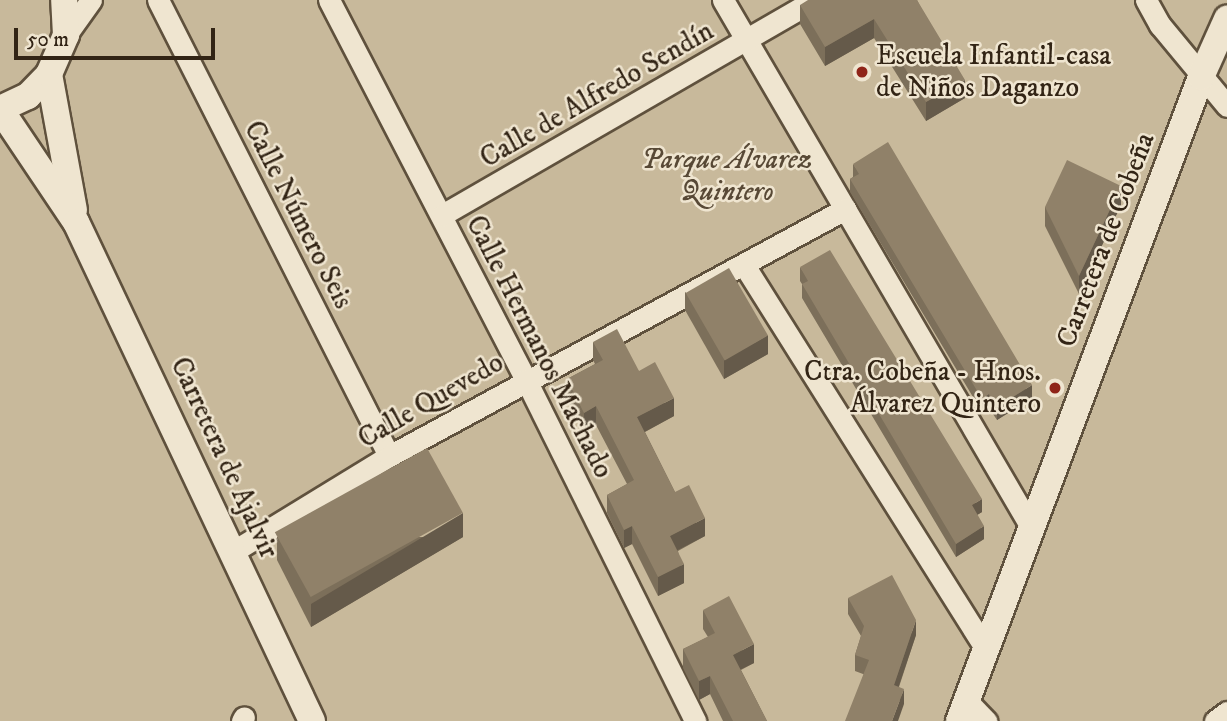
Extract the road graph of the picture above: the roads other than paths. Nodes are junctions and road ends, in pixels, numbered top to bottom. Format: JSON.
{"nodes":[{"id":1,"x":64,"y":0,"type":"edge"},
{"id":2,"x":91,"y":0,"type":"edge"},
{"id":3,"x":158,"y":0,"type":"edge"},
{"id":4,"x":329,"y":0,"type":"edge"},
{"id":5,"x":723,"y":0,"type":"edge"},
{"id":6,"x":815,"y":0,"type":"edge"},
{"id":7,"x":1146,"y":0,"type":"edge"},
{"id":8,"x":1227,"y":19,"type":"edge"},
{"id":9,"x":66,"y":36,"type":"junction"},
{"id":10,"x":746,"y":41,"type":"junction"},
{"id":11,"x":49,"y":74,"type":"junction"},
{"id":12,"x":1201,"y":77,"type":"junction"},
{"id":13,"x":1227,"y":106,"type":"edge"},
{"id":14,"x":0,"y":109,"type":"edge"},
{"id":15,"x":845,"y":209,"type":"junction"},
{"id":16,"x":442,"y":215,"type":"junction"},
{"id":17,"x":76,"y":222,"type":"junction"},
{"id":18,"x":744,"y":265,"type":"junction"},
{"id":19,"x":526,"y":380,"type":"junction"},
{"id":20,"x":389,"y":456,"type":"junction"},
{"id":21,"x":1031,"y":527,"type":"junction"},
{"id":22,"x":234,"y":551,"type":"junction"},
{"id":23,"x":986,"y":650,"type":"junction"},
{"id":24,"x":964,"y":711,"type":"edge"},
{"id":25,"x":1227,"y":712,"type":"edge"},
{"id":26,"x":312,"y":721,"type":"edge"},
{"id":27,"x":695,"y":721,"type":"edge"},
{"id":28,"x":986,"y":721,"type":"edge"},
{"id":29,"x":1215,"y":721,"type":"edge"}],
"edges":[{"from":1,"to":9,"type":"street"},
{"from":2,"to":9,"type":"street"},
{"from":3,"to":20,"type":"street","name":"Calle Número Seis"},
{"from":4,"to":16,"type":"street","name":"Calle Hermanos Machado"},
{"from":5,"to":10,"type":"street"},
{"from":6,"to":10,"type":"street","name":"Calle de Alfredo Sendín"},
{"from":7,"to":12,"type":"street"},
{"from":8,"to":12,"type":"street","name":"Carretera de Cobeña"},
{"from":9,"to":11,"type":"street"},
{"from":10,"to":15,"type":"street"},
{"from":10,"to":16,"type":"street","name":"Calle de Alfredo Sendín"},
{"from":11,"to":14,"type":"street"},
{"from":11,"to":17,"type":"street","name":"Carretera de Ajalvir"},
{"from":12,"to":13,"type":"street"},
{"from":12,"to":21,"type":"street","name":"Carretera de Cobeña"},
{"from":14,"to":17,"type":"street","name":"Carretera de Ajalvir"},
{"from":15,"to":18,"type":"street","name":"Calle Quevedo"},
{"from":15,"to":21,"type":"street"},
{"from":16,"to":19,"type":"street","name":"Calle Hermanos Machado"},
{"from":17,"to":22,"type":"street","name":"Carretera de Ajalvir"},
{"from":18,"to":19,"type":"street","name":"Calle Quevedo"},
{"from":18,"to":23,"type":"street"},
{"from":19,"to":20,"type":"street","name":"Calle Quevedo"},
{"from":19,"to":27,"type":"street","name":"Calle Hermanos Machado"},
{"from":20,"to":22,"type":"street","name":"Calle Quevedo"},
{"from":21,"to":23,"type":"street","name":"Carretera de Cobeña"},
{"from":22,"to":26,"type":"street","name":"Carretera de Ajalvir"},
{"from":23,"to":24,"type":"street","name":"Carretera de Cobeña"},
{"from":24,"to":28,"type":"street"},
{"from":25,"to":29,"type":"street"}]}
